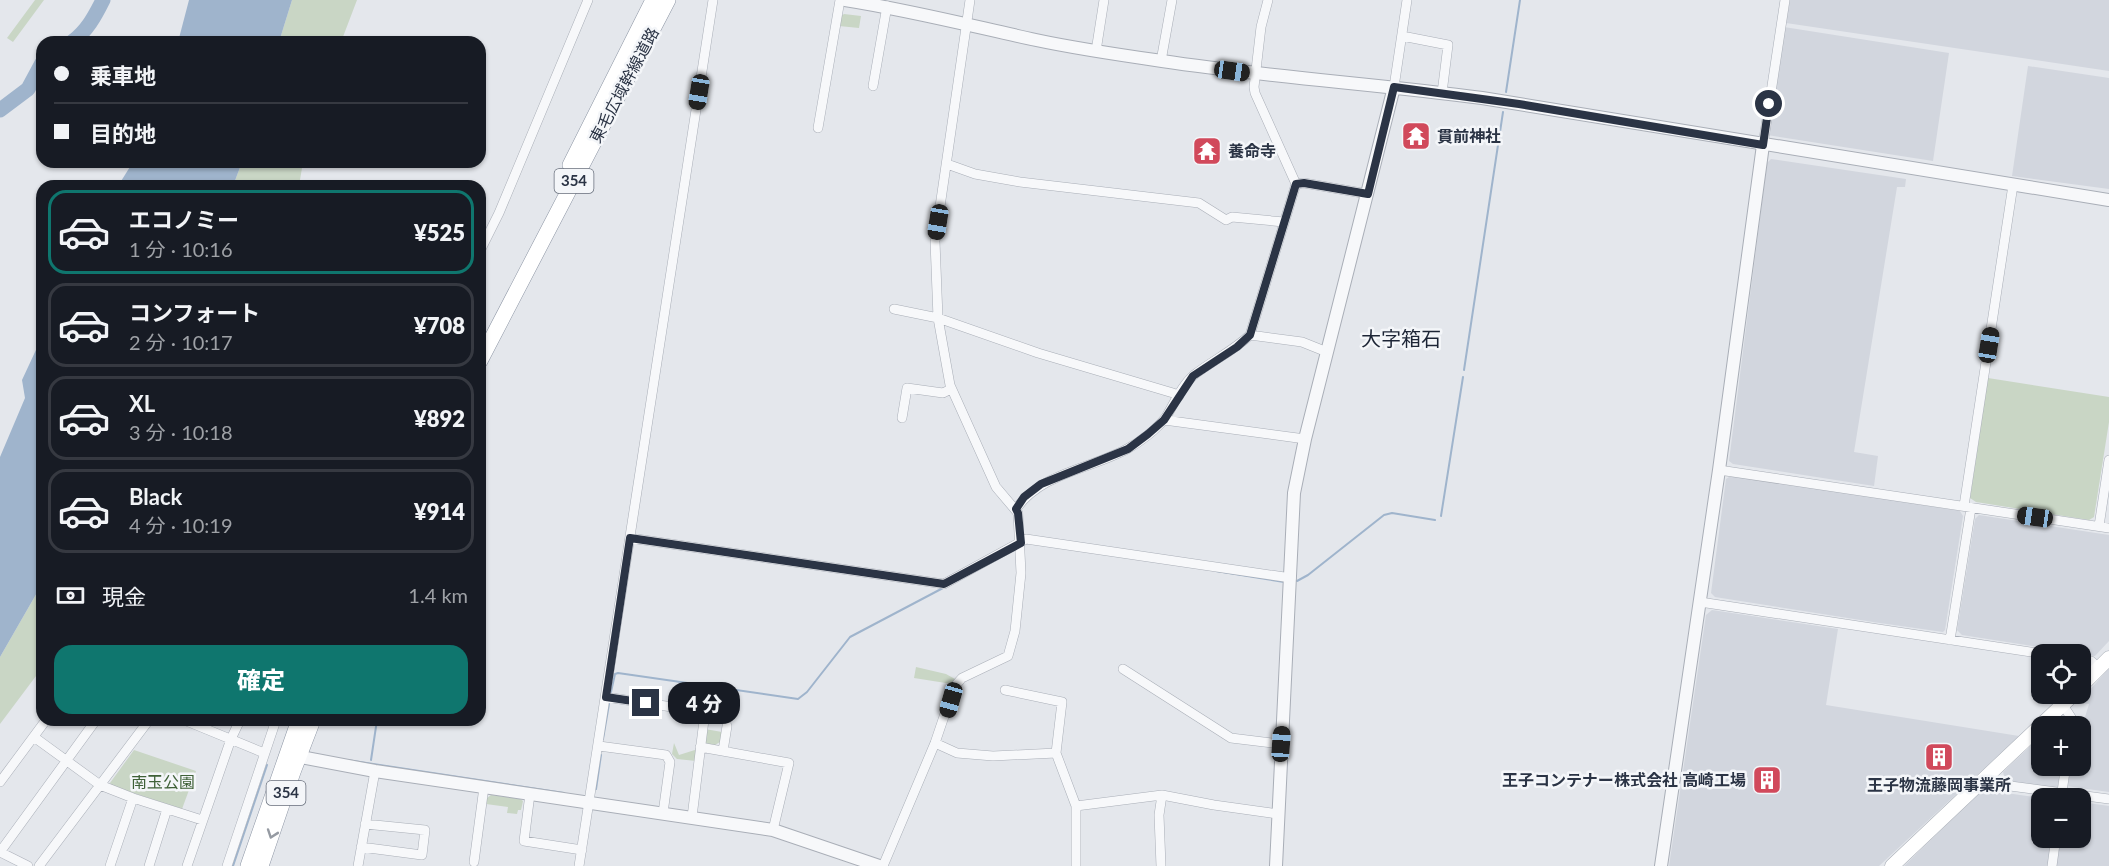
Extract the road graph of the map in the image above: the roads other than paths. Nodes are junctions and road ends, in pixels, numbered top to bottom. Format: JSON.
{"nodes":[{"id":1,"x":588,"y":0,"type":"edge"},
{"id":2,"x":653,"y":0,"type":"edge"},
{"id":3,"x":668,"y":0,"type":"edge"},
{"id":4,"x":713,"y":0,"type":"edge"},
{"id":5,"x":840,"y":0,"type":"edge"},
{"id":6,"x":845,"y":0,"type":"edge"},
{"id":7,"x":970,"y":0,"type":"edge"},
{"id":8,"x":1104,"y":0,"type":"edge"},
{"id":9,"x":1172,"y":0,"type":"edge"},
{"id":10,"x":1268,"y":0,"type":"edge"},
{"id":11,"x":1407,"y":0,"type":"edge"},
{"id":12,"x":1785,"y":0,"type":"edge"},
{"id":13,"x":887,"y":6,"type":"junction"},
{"id":14,"x":967,"y":23,"type":"junction"},
{"id":15,"x":1402,"y":36,"type":"junction"},
{"id":16,"x":1096,"y":51,"type":"junction"},
{"id":17,"x":1161,"y":61,"type":"junction"},
{"id":18,"x":1256,"y":74,"type":"junction"},
{"id":19,"x":873,"y":86,"type":"dead end"},
{"id":20,"x":1394,"y":87,"type":"junction"},
{"id":21,"x":1442,"y":93,"type":"junction"},
{"id":22,"x":818,"y":128,"type":"dead end"},
{"id":23,"x":1763,"y":145,"type":"junction"},
{"id":24,"x":947,"y":164,"type":"junction"},
{"id":25,"x":1296,"y":184,"type":"junction"},
{"id":26,"x":2013,"y":184,"type":"junction"},
{"id":27,"x":1368,"y":194,"type":"junction"},
{"id":28,"x":2109,"y":200,"type":"edge"},
{"id":29,"x":1284,"y":222,"type":"junction"},
{"id":30,"x":486,"y":239,"type":"edge"},
{"id":31,"x":894,"y":309,"type":"dead end"},
{"id":32,"x":938,"y":318,"type":"junction"},
{"id":33,"x":486,"y":329,"type":"edge"},
{"id":34,"x":1250,"y":335,"type":"junction"},
{"id":35,"x":486,"y":349,"type":"edge"},
{"id":36,"x":1327,"y":352,"type":"junction"},
{"id":37,"x":951,"y":390,"type":"junction"},
{"id":38,"x":1179,"y":396,"type":"junction"},
{"id":39,"x":902,"y":418,"type":"dead end"},
{"id":40,"x":1164,"y":420,"type":"junction"},
{"id":41,"x":1305,"y":440,"type":"junction"},
{"id":42,"x":2109,"y":460,"type":"edge"},
{"id":43,"x":1719,"y":470,"type":"junction"},
{"id":44,"x":1967,"y":507,"type":"junction"},
{"id":45,"x":1016,"y":509,"type":"junction"},
{"id":46,"x":2099,"y":526,"type":"junction"},
{"id":47,"x":2109,"y":528,"type":"edge"},
{"id":48,"x":630,"y":538,"type":"junction"},
{"id":49,"x":1021,"y":543,"type":"junction"},
{"id":50,"x":1291,"y":578,"type":"junction"},
{"id":51,"x":1700,"y":602,"type":"junction"},
{"id":52,"x":1950,"y":640,"type":"junction"},
{"id":53,"x":2031,"y":652,"type":"edge"},
{"id":54,"x":2104,"y":663,"type":"edge"},
{"id":55,"x":1123,"y":669,"type":"dead end"},
{"id":56,"x":2091,"y":676,"type":"edge"},
{"id":57,"x":1005,"y":690,"type":"dead end"},
{"id":58,"x":606,"y":697,"type":"junction"},
{"id":59,"x":2063,"y":705,"type":"joint"},
{"id":60,"x":2070,"y":716,"type":"edge"},
{"id":61,"x":41,"y":726,"type":"edge"},
{"id":62,"x":92,"y":726,"type":"edge"},
{"id":63,"x":144,"y":726,"type":"edge"},
{"id":64,"x":205,"y":726,"type":"edge"},
{"id":65,"x":237,"y":726,"type":"edge"},
{"id":66,"x":274,"y":726,"type":"edge"},
{"id":67,"x":298,"y":726,"type":"edge"},
{"id":68,"x":310,"y":726,"type":"edge"},
{"id":69,"x":726,"y":726,"type":"dead end"},
{"id":70,"x":33,"y":737,"type":"junction"},
{"id":71,"x":231,"y":739,"type":"junction"},
{"id":72,"x":935,"y":743,"type":"junction"},
{"id":73,"x":1281,"y":744,"type":"junction"},
{"id":74,"x":599,"y":746,"type":"junction"},
{"id":75,"x":700,"y":747,"type":"junction"},
{"id":76,"x":723,"y":751,"type":"junction"},
{"id":77,"x":264,"y":753,"type":"junction"},
{"id":78,"x":1056,"y":753,"type":"junction"},
{"id":79,"x":293,"y":756,"type":"junction"},
{"id":80,"x":66,"y":760,"type":"junction"},
{"id":81,"x":375,"y":771,"type":"junction"},
{"id":82,"x":0,"y":782,"type":"edge"},
{"id":83,"x":1980,"y":783,"type":"junction"},
{"id":84,"x":100,"y":785,"type":"junction"},
{"id":85,"x":484,"y":787,"type":"junction"},
{"id":86,"x":2031,"y":791,"type":"edge"},
{"id":87,"x":530,"y":794,"type":"junction"},
{"id":88,"x":1162,"y":795,"type":"junction"},
{"id":89,"x":133,"y":798,"type":"junction"},
{"id":90,"x":2091,"y":798,"type":"edge"},
{"id":91,"x":2109,"y":800,"type":"edge"},
{"id":92,"x":590,"y":802,"type":"junction"},
{"id":93,"x":1076,"y":806,"type":"junction"},
{"id":94,"x":167,"y":809,"type":"junction"},
{"id":95,"x":663,"y":813,"type":"junction"},
{"id":96,"x":1278,"y":814,"type":"junction"},
{"id":97,"x":692,"y":817,"type":"junction"},
{"id":98,"x":202,"y":820,"type":"junction"},
{"id":99,"x":365,"y":824,"type":"junction"},
{"id":100,"x":773,"y":830,"type":"junction"},
{"id":101,"x":361,"y":847,"type":"junction"},
{"id":102,"x":2054,"y":848,"type":"edge"},
{"id":103,"x":582,"y":850,"type":"junction"},
{"id":104,"x":474,"y":862,"type":"dead end"},
{"id":105,"x":28,"y":866,"type":"edge"},
{"id":106,"x":39,"y":866,"type":"edge"},
{"id":107,"x":110,"y":866,"type":"edge"},
{"id":108,"x":149,"y":866,"type":"edge"},
{"id":109,"x":187,"y":866,"type":"edge"},
{"id":110,"x":227,"y":866,"type":"edge"},
{"id":111,"x":248,"y":866,"type":"edge"},
{"id":112,"x":261,"y":866,"type":"edge"},
{"id":113,"x":358,"y":866,"type":"edge"},
{"id":114,"x":579,"y":866,"type":"edge"},
{"id":115,"x":881,"y":866,"type":"edge"},
{"id":116,"x":1076,"y":866,"type":"edge"},
{"id":117,"x":1161,"y":866,"type":"edge"},
{"id":118,"x":1276,"y":866,"type":"edge"},
{"id":119,"x":1661,"y":866,"type":"edge"},
{"id":120,"x":1892,"y":866,"type":"edge"},
{"id":121,"x":2052,"y":866,"type":"edge"}],
"edges":[{"from":1,"to":30,"type":"street"},
{"from":2,"to":33,"type":"highway","name":"東毛広域幹線道路","number":"354"},
{"from":3,"to":35,"type":"highway","name":"東毛広域幹線道路","number":"354"},
{"from":4,"to":48,"type":"street"},
{"from":5,"to":22,"type":"street"},
{"from":6,"to":13,"type":"street"},
{"from":7,"to":14,"type":"street"},
{"from":8,"to":16,"type":"street"},
{"from":9,"to":17,"type":"street"},
{"from":10,"to":18,"type":"street"},
{"from":11,"to":15,"type":"street"},
{"from":12,"to":23,"type":"street"},
{"from":13,"to":14,"type":"street"},
{"from":13,"to":19,"type":"street"},
{"from":14,"to":16,"type":"street"},
{"from":14,"to":24,"type":"street"},
{"from":15,"to":20,"type":"street"},
{"from":15,"to":21,"type":"street"},
{"from":16,"to":17,"type":"street"},
{"from":17,"to":18,"type":"street"},
{"from":18,"to":20,"type":"street"},
{"from":18,"to":25,"type":"street"},
{"from":20,"to":21,"type":"street"},
{"from":20,"to":27,"type":"street"},
{"from":21,"to":23,"type":"street"},
{"from":23,"to":26,"type":"street"},
{"from":23,"to":43,"type":"street"},
{"from":24,"to":29,"type":"street"},
{"from":24,"to":32,"type":"street"},
{"from":25,"to":27,"type":"street"},
{"from":25,"to":29,"type":"street"},
{"from":26,"to":28,"type":"street"},
{"from":26,"to":44,"type":"street"},
{"from":27,"to":36,"type":"street"},
{"from":29,"to":34,"type":"street"},
{"from":31,"to":32,"type":"street"},
{"from":32,"to":37,"type":"street"},
{"from":32,"to":38,"type":"street"},
{"from":34,"to":36,"type":"street"},
{"from":34,"to":38,"type":"street"},
{"from":36,"to":41,"type":"street"},
{"from":37,"to":39,"type":"street"},
{"from":37,"to":45,"type":"street"},
{"from":38,"to":40,"type":"street"},
{"from":40,"to":41,"type":"street"},
{"from":40,"to":45,"type":"street"},
{"from":41,"to":50,"type":"street"},
{"from":42,"to":46,"type":"street"},
{"from":43,"to":44,"type":"street"},
{"from":43,"to":51,"type":"street"},
{"from":44,"to":46,"type":"street"},
{"from":44,"to":52,"type":"street"},
{"from":45,"to":49,"type":"street"},
{"from":46,"to":47,"type":"street"},
{"from":48,"to":49,"type":"street"},
{"from":48,"to":58,"type":"street"},
{"from":49,"to":50,"type":"street"},
{"from":49,"to":72,"type":"street"},
{"from":50,"to":73,"type":"street"},
{"from":51,"to":52,"type":"street"},
{"from":51,"to":119,"type":"street"},
{"from":52,"to":53,"type":"street"},
{"from":54,"to":56,"type":"main road"},
{"from":55,"to":73,"type":"street"},
{"from":57,"to":78,"type":"street"},
{"from":58,"to":74,"type":"street"},
{"from":58,"to":75,"type":"street"},
{"from":59,"to":60,"type":"street"},
{"from":59,"to":83,"type":"main road"},
{"from":61,"to":70,"type":"street"},
{"from":62,"to":80,"type":"street"},
{"from":63,"to":84,"type":"street"},
{"from":64,"to":71,"type":"street"},
{"from":65,"to":71,"type":"street"},
{"from":66,"to":77,"type":"street"},
{"from":67,"to":79,"type":"highway","number":"354"},
{"from":68,"to":79,"type":"highway","number":"354"},
{"from":69,"to":76,"type":"street"},
{"from":70,"to":80,"type":"street"},
{"from":70,"to":82,"type":"street"},
{"from":71,"to":77,"type":"street"},
{"from":71,"to":98,"type":"street"},
{"from":72,"to":78,"type":"street"},
{"from":72,"to":115,"type":"street"},
{"from":73,"to":96,"type":"street"},
{"from":74,"to":92,"type":"street"},
{"from":74,"to":95,"type":"street"},
{"from":75,"to":76,"type":"street"},
{"from":75,"to":97,"type":"street"},
{"from":76,"to":100,"type":"street"},
{"from":77,"to":110,"type":"street"},
{"from":78,"to":93,"type":"street"},
{"from":79,"to":81,"type":"street"},
{"from":79,"to":111,"type":"highway","number":"354"},
{"from":79,"to":112,"type":"highway","number":"354","one_way":true},
{"from":80,"to":84,"type":"street"},
{"from":80,"to":105,"type":"street"},
{"from":81,"to":85,"type":"street"},
{"from":81,"to":99,"type":"street"},
{"from":83,"to":86,"type":"street"},
{"from":83,"to":120,"type":"main road"},
{"from":84,"to":89,"type":"street"},
{"from":84,"to":106,"type":"street"},
{"from":85,"to":87,"type":"street"},
{"from":85,"to":104,"type":"street"},
{"from":87,"to":92,"type":"street"},
{"from":87,"to":103,"type":"street"},
{"from":88,"to":93,"type":"street"},
{"from":88,"to":96,"type":"street"},
{"from":88,"to":117,"type":"street"},
{"from":89,"to":94,"type":"street"},
{"from":89,"to":107,"type":"street"},
{"from":90,"to":91,"type":"street"},
{"from":92,"to":95,"type":"street"},
{"from":92,"to":103,"type":"street"},
{"from":93,"to":116,"type":"street"},
{"from":94,"to":98,"type":"street"},
{"from":94,"to":108,"type":"street"},
{"from":95,"to":97,"type":"street"},
{"from":96,"to":118,"type":"street"},
{"from":97,"to":100,"type":"street"},
{"from":98,"to":109,"type":"street"},
{"from":99,"to":101,"type":"street"},
{"from":99,"to":101,"type":"street"},
{"from":100,"to":115,"type":"street"},
{"from":101,"to":113,"type":"street"},
{"from":102,"to":121,"type":"street"},
{"from":103,"to":114,"type":"street"}]}
